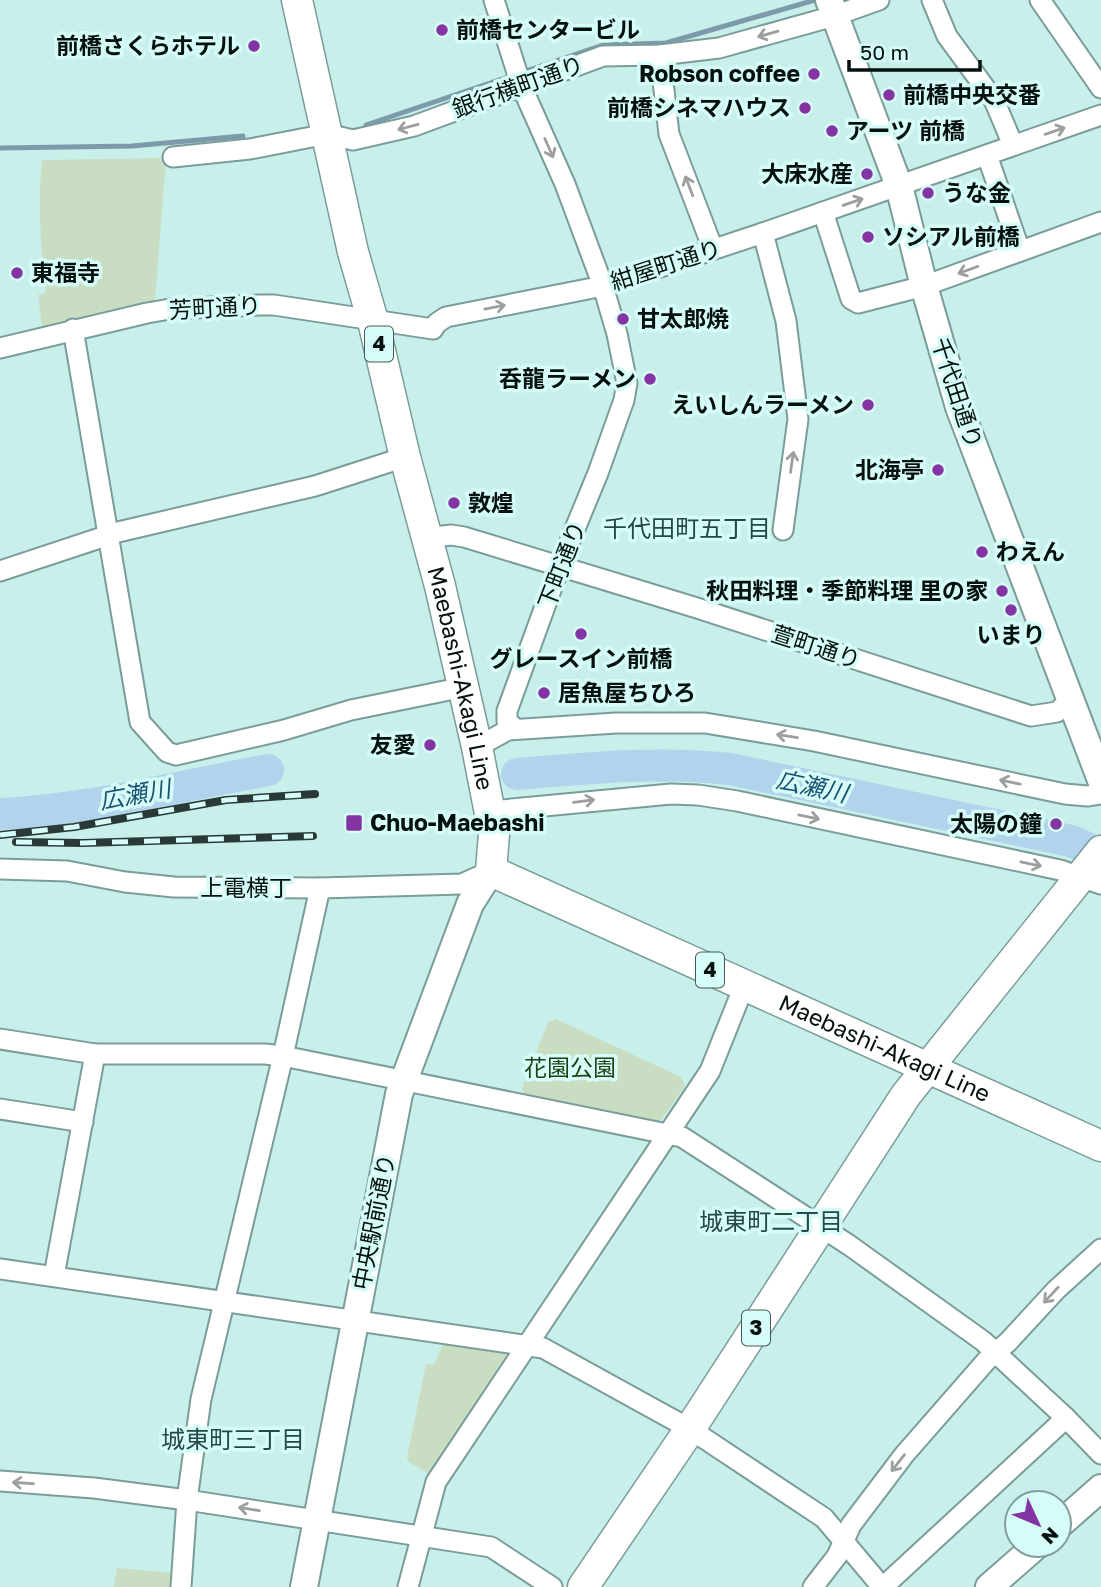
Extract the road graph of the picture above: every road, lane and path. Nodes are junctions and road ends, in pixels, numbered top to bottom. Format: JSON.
{"nodes":[{"id":1,"x":297,"y":0,"type":"edge"},
{"id":2,"x":494,"y":0,"type":"edge"},
{"id":3,"x":878,"y":0,"type":"edge"},
{"id":4,"x":932,"y":0,"type":"edge"},
{"id":5,"x":1040,"y":0,"type":"edge"},
{"id":6,"x":831,"y":8,"type":"edge"},
{"id":7,"x":660,"y":55,"type":"junction"},
{"id":8,"x":521,"y":85,"type":"junction"},
{"id":9,"x":1101,"y":88,"type":"edge"},
{"id":10,"x":1101,"y":115,"type":"edge"},
{"id":11,"x":327,"y":134,"type":"junction"},
{"id":12,"x":1013,"y":145,"type":"junction"},
{"id":13,"x":987,"y":155,"type":"junction"},
{"id":14,"x":173,"y":157,"type":"dead end"},
{"id":15,"x":899,"y":186,"type":"junction"},
{"id":16,"x":823,"y":212,"type":"junction"},
{"id":17,"x":1101,"y":222,"type":"edge"},
{"id":18,"x":763,"y":233,"type":"junction"},
{"id":19,"x":713,"y":249,"type":"junction"},
{"id":20,"x":1020,"y":251,"type":"junction"},
{"id":21,"x":603,"y":286,"type":"junction"},
{"id":22,"x":924,"y":286,"type":"junction"},
{"id":23,"x":373,"y":321,"type":"junction"},
{"id":24,"x":73,"y":329,"type":"junction"},
{"id":25,"x":433,"y":329,"type":"joint"},
{"id":26,"x":0,"y":348,"type":"edge"},
{"id":27,"x":405,"y":457,"type":"junction"},
{"id":28,"x":783,"y":530,"type":"dead end"},
{"id":29,"x":107,"y":535,"type":"junction"},
{"id":30,"x":427,"y":538,"type":"junction"},
{"id":31,"x":559,"y":565,"type":"junction"},
{"id":32,"x":0,"y":572,"type":"edge"},
{"id":33,"x":464,"y":687,"type":"junction"},
{"id":34,"x":1069,"y":701,"type":"junction"},
{"id":35,"x":507,"y":711,"type":"junction"},
{"id":36,"x":471,"y":718,"type":"junction"},
{"id":37,"x":516,"y":729,"type":"junction"},
{"id":38,"x":478,"y":747,"type":"junction"},
{"id":39,"x":1101,"y":780,"type":"edge"},
{"id":40,"x":1101,"y":794,"type":"edge"},
{"id":41,"x":491,"y":811,"type":"junction"},
{"id":42,"x":0,"y":869,"type":"edge"},
{"id":43,"x":1093,"y":870,"type":"edge"},
{"id":44,"x":491,"y":872,"type":"junction"},
{"id":45,"x":320,"y":888,"type":"junction"},
{"id":46,"x":744,"y":986,"type":"junction"},
{"id":47,"x":0,"y":1039,"type":"edge"},
{"id":48,"x":95,"y":1054,"type":"junction"},
{"id":49,"x":283,"y":1056,"type":"junction"},
{"id":50,"x":928,"y":1069,"type":"junction"},
{"id":51,"x":403,"y":1080,"type":"junction"},
{"id":52,"x":0,"y":1109,"type":"edge"},
{"id":53,"x":83,"y":1122,"type":"junction"},
{"id":54,"x":669,"y":1133,"type":"junction"},
{"id":55,"x":1101,"y":1146,"type":"edge"},
{"id":56,"x":822,"y":1228,"type":"junction"},
{"id":57,"x":1101,"y":1249,"type":"edge"},
{"id":58,"x":0,"y":1269,"type":"edge"},
{"id":59,"x":54,"y":1276,"type":"junction"},
{"id":60,"x":222,"y":1301,"type":"junction"},
{"id":61,"x":355,"y":1321,"type":"junction"},
{"id":62,"x":525,"y":1346,"type":"junction"},
{"id":63,"x":996,"y":1352,"type":"junction"},
{"id":64,"x":1066,"y":1418,"type":"junction"},
{"id":65,"x":690,"y":1429,"type":"junction"},
{"id":66,"x":1101,"y":1454,"type":"edge"},
{"id":67,"x":0,"y":1481,"type":"edge"},
{"id":68,"x":1101,"y":1488,"type":"edge"},
{"id":69,"x":187,"y":1500,"type":"junction"},
{"id":70,"x":1073,"y":1513,"type":"edge"},
{"id":71,"x":316,"y":1520,"type":"junction"},
{"id":72,"x":420,"y":1537,"type":"junction"},
{"id":73,"x":844,"y":1541,"type":"junction"},
{"id":74,"x":1021,"y":1559,"type":"edge"},
{"id":75,"x":181,"y":1587,"type":"edge"},
{"id":76,"x":304,"y":1587,"type":"edge"},
{"id":77,"x":408,"y":1587,"type":"edge"},
{"id":78,"x":552,"y":1587,"type":"edge"},
{"id":79,"x":583,"y":1587,"type":"edge"},
{"id":80,"x":813,"y":1587,"type":"edge"},
{"id":81,"x":883,"y":1587,"type":"edge"},
{"id":82,"x":989,"y":1587,"type":"edge"}],
"edges":[{"from":1,"to":11,"type":"main road","name":"Maebashi-Akagi Line","number":"4"},
{"from":2,"to":8,"type":"street"},
{"from":3,"to":6,"type":"street","name":"銀行横町通り"},
{"from":4,"to":12,"type":"street"},
{"from":5,"to":9,"type":"street"},
{"from":6,"to":7,"type":"street","name":"銀行横町通り","one_way":true},
{"from":6,"to":15,"type":"street","name":"千代田通り"},
{"from":7,"to":8,"type":"street","name":"銀行横町通り"},
{"from":19,"to":7,"type":"street","one_way":true},
{"from":8,"to":11,"type":"street","name":"銀行横町通り","one_way":true},
{"from":8,"to":21,"type":"street","one_way":true},
{"from":12,"to":10,"type":"street","name":"紺屋町通り","one_way":true},
{"from":11,"to":14,"type":"street","name":"銀行横町通り"},
{"from":11,"to":23,"type":"main road","name":"Maebashi-Akagi Line","number":"4"},
{"from":12,"to":13,"type":"street","name":"紺屋町通り"},
{"from":13,"to":15,"type":"street","name":"紺屋町通り"},
{"from":13,"to":20,"type":"street"},
{"from":16,"to":15,"type":"street","name":"紺屋町通り","one_way":true},
{"from":15,"to":22,"type":"street","name":"千代田通り"},
{"from":16,"to":18,"type":"street","name":"紺屋町通り"},
{"from":16,"to":22,"type":"street"},
{"from":17,"to":20,"type":"street"},
{"from":18,"to":19,"type":"street","name":"紺屋町通り"},
{"from":28,"to":18,"type":"street","one_way":true},
{"from":19,"to":21,"type":"street","name":"紺屋町通り"},
{"from":20,"to":22,"type":"street","one_way":true},
{"from":25,"to":21,"type":"street","name":"紺屋町通り","one_way":true},
{"from":21,"to":31,"type":"street","name":"下町通り"},
{"from":22,"to":34,"type":"street","name":"千代田通り"},
{"from":23,"to":24,"type":"street","name":"芳町通り"},
{"from":23,"to":25,"type":"street","name":"芳町通り"},
{"from":23,"to":27,"type":"main road","name":"Maebashi-Akagi Line","number":"4"},
{"from":24,"to":26,"type":"street","name":"芳町通り"},
{"from":24,"to":29,"type":"street"},
{"from":27,"to":29,"type":"street"},
{"from":27,"to":30,"type":"main road","name":"Maebashi-Akagi Line","number":"4"},
{"from":29,"to":32,"type":"street"},
{"from":29,"to":33,"type":"street"},
{"from":30,"to":31,"type":"street","name":"萱町通り"},
{"from":30,"to":33,"type":"main road","name":"Maebashi-Akagi Line","number":"4"},
{"from":31,"to":34,"type":"street","name":"萱町通り"},
{"from":31,"to":35,"type":"street","name":"下町通り"},
{"from":33,"to":36,"type":"main road","name":"Maebashi-Akagi Line","number":"4"},
{"from":34,"to":39,"type":"street","name":"千代田通り"},
{"from":35,"to":36,"type":"street"},
{"from":35,"to":37,"type":"street"},
{"from":36,"to":38,"type":"main road","name":"Maebashi-Akagi Line","number":"4"},
{"from":37,"to":38,"type":"street"},
{"from":40,"to":37,"type":"street","one_way":true},
{"from":38,"to":41,"type":"main road","name":"Maebashi-Akagi Line","number":"4"},
{"from":41,"to":43,"type":"street","one_way":true},
{"from":41,"to":44,"type":"main road","name":"Maebashi-Akagi Line","number":"4"},
{"from":42,"to":45,"type":"street","name":"上電横丁"},
{"from":43,"to":50,"type":"main road","number":"3"},
{"from":44,"to":45,"type":"street","name":"上電横丁"},
{"from":44,"to":46,"type":"main road","name":"Maebashi-Akagi Line","number":"4"},
{"from":44,"to":51,"type":"street","name":"中央駅前通り"},
{"from":45,"to":49,"type":"street"},
{"from":46,"to":50,"type":"main road","name":"Maebashi-Akagi Line","number":"4"},
{"from":46,"to":54,"type":"street"},
{"from":47,"to":48,"type":"street"},
{"from":48,"to":49,"type":"street"},
{"from":48,"to":53,"type":"street"},
{"from":49,"to":51,"type":"street"},
{"from":49,"to":60,"type":"street"},
{"from":50,"to":55,"type":"main road","name":"Maebashi-Akagi Line","number":"4"},
{"from":50,"to":56,"type":"main road","number":"3"},
{"from":51,"to":54,"type":"street"},
{"from":51,"to":61,"type":"street","name":"中央駅前通り"},
{"from":52,"to":53,"type":"street"},
{"from":53,"to":59,"type":"street"},
{"from":54,"to":56,"type":"street"},
{"from":54,"to":62,"type":"street"},
{"from":56,"to":63,"type":"street"},
{"from":56,"to":65,"type":"main road","number":"3"},
{"from":57,"to":63,"type":"street","one_way":true},
{"from":58,"to":59,"type":"street"},
{"from":59,"to":60,"type":"street"},
{"from":60,"to":61,"type":"street"},
{"from":60,"to":69,"type":"street"},
{"from":61,"to":62,"type":"street"},
{"from":61,"to":71,"type":"street","name":"中央駅前通り"},
{"from":62,"to":65,"type":"street"},
{"from":62,"to":72,"type":"street"},
{"from":63,"to":64,"type":"street"},
{"from":63,"to":73,"type":"street","one_way":true},
{"from":64,"to":66,"type":"street"},
{"from":64,"to":81,"type":"street"},
{"from":65,"to":73,"type":"street"},
{"from":65,"to":79,"type":"main road","number":"3"},
{"from":69,"to":67,"type":"street","one_way":true},
{"from":68,"to":70,"type":"street"},
{"from":71,"to":69,"type":"street","one_way":true},
{"from":69,"to":75,"type":"street"},
{"from":71,"to":72,"type":"street"},
{"from":71,"to":76,"type":"street","name":"中央駅前通り"},
{"from":72,"to":77,"type":"street"},
{"from":72,"to":78,"type":"street"},
{"from":73,"to":80,"type":"street"},
{"from":73,"to":81,"type":"street"},
{"from":74,"to":82,"type":"street"}]}
